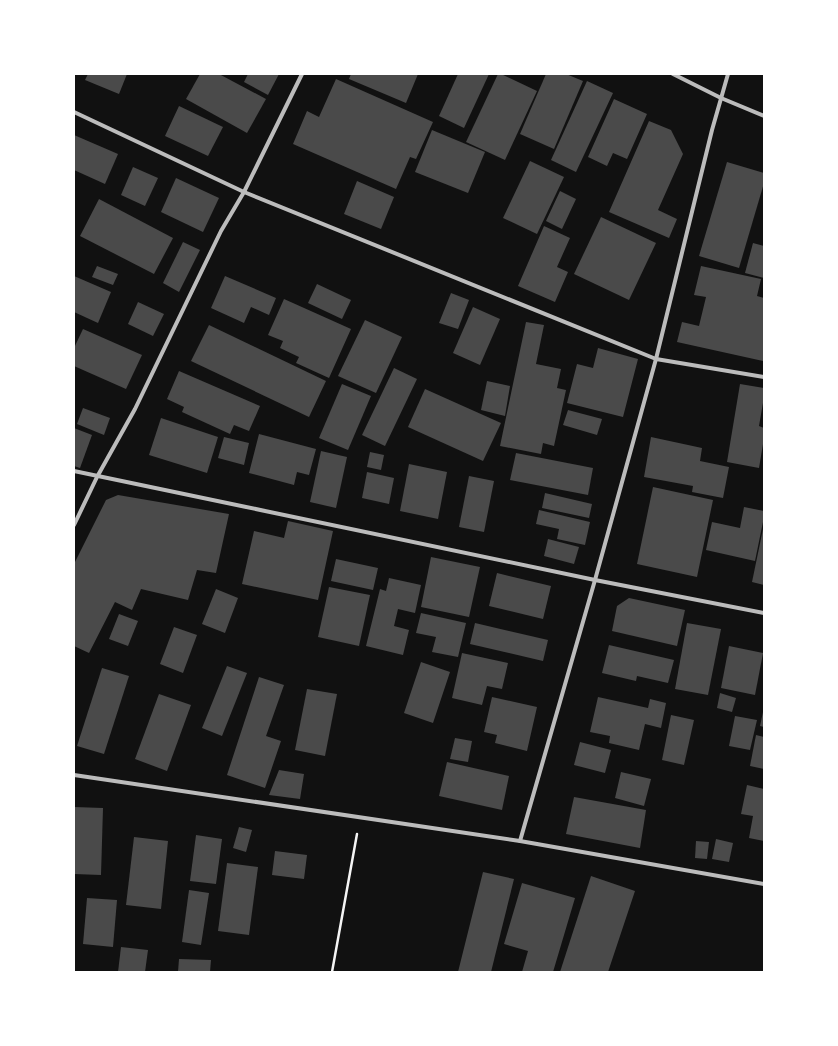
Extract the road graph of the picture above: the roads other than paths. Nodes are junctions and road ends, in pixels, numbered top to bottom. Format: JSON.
{"nodes":[{"id":1,"x":302,"y":74,"type":"edge"},
{"id":2,"x":673,"y":74,"type":"edge"},
{"id":3,"x":728,"y":74,"type":"edge"},
{"id":4,"x":721,"y":98,"type":"junction"},
{"id":5,"x":74,"y":112,"type":"edge"},
{"id":6,"x":764,"y":116,"type":"edge"},
{"id":7,"x":244,"y":192,"type":"junction"},
{"id":8,"x":656,"y":359,"type":"junction"},
{"id":9,"x":764,"y":377,"type":"edge"},
{"id":10,"x":74,"y":471,"type":"edge"},
{"id":11,"x":97,"y":477,"type":"junction"},
{"id":12,"x":74,"y":524,"type":"edge"},
{"id":13,"x":595,"y":580,"type":"junction"},
{"id":14,"x":764,"y":613,"type":"edge"},
{"id":15,"x":74,"y":775,"type":"edge"},
{"id":16,"x":520,"y":841,"type":"junction"},
{"id":17,"x":764,"y":884,"type":"edge"}],
"edges":[{"from":1,"to":7,"type":"street"},
{"from":2,"to":4,"type":"street"},
{"from":3,"to":4,"type":"street"},
{"from":4,"to":6,"type":"street"},
{"from":4,"to":8,"type":"street"},
{"from":5,"to":7,"type":"street"},
{"from":7,"to":8,"type":"street"},
{"from":7,"to":11,"type":"street"},
{"from":8,"to":9,"type":"street"},
{"from":8,"to":13,"type":"street"},
{"from":10,"to":11,"type":"street"},
{"from":11,"to":12,"type":"street"},
{"from":11,"to":13,"type":"street"},
{"from":13,"to":14,"type":"street"},
{"from":13,"to":16,"type":"street"},
{"from":15,"to":16,"type":"street"},
{"from":16,"to":17,"type":"street"}]}
